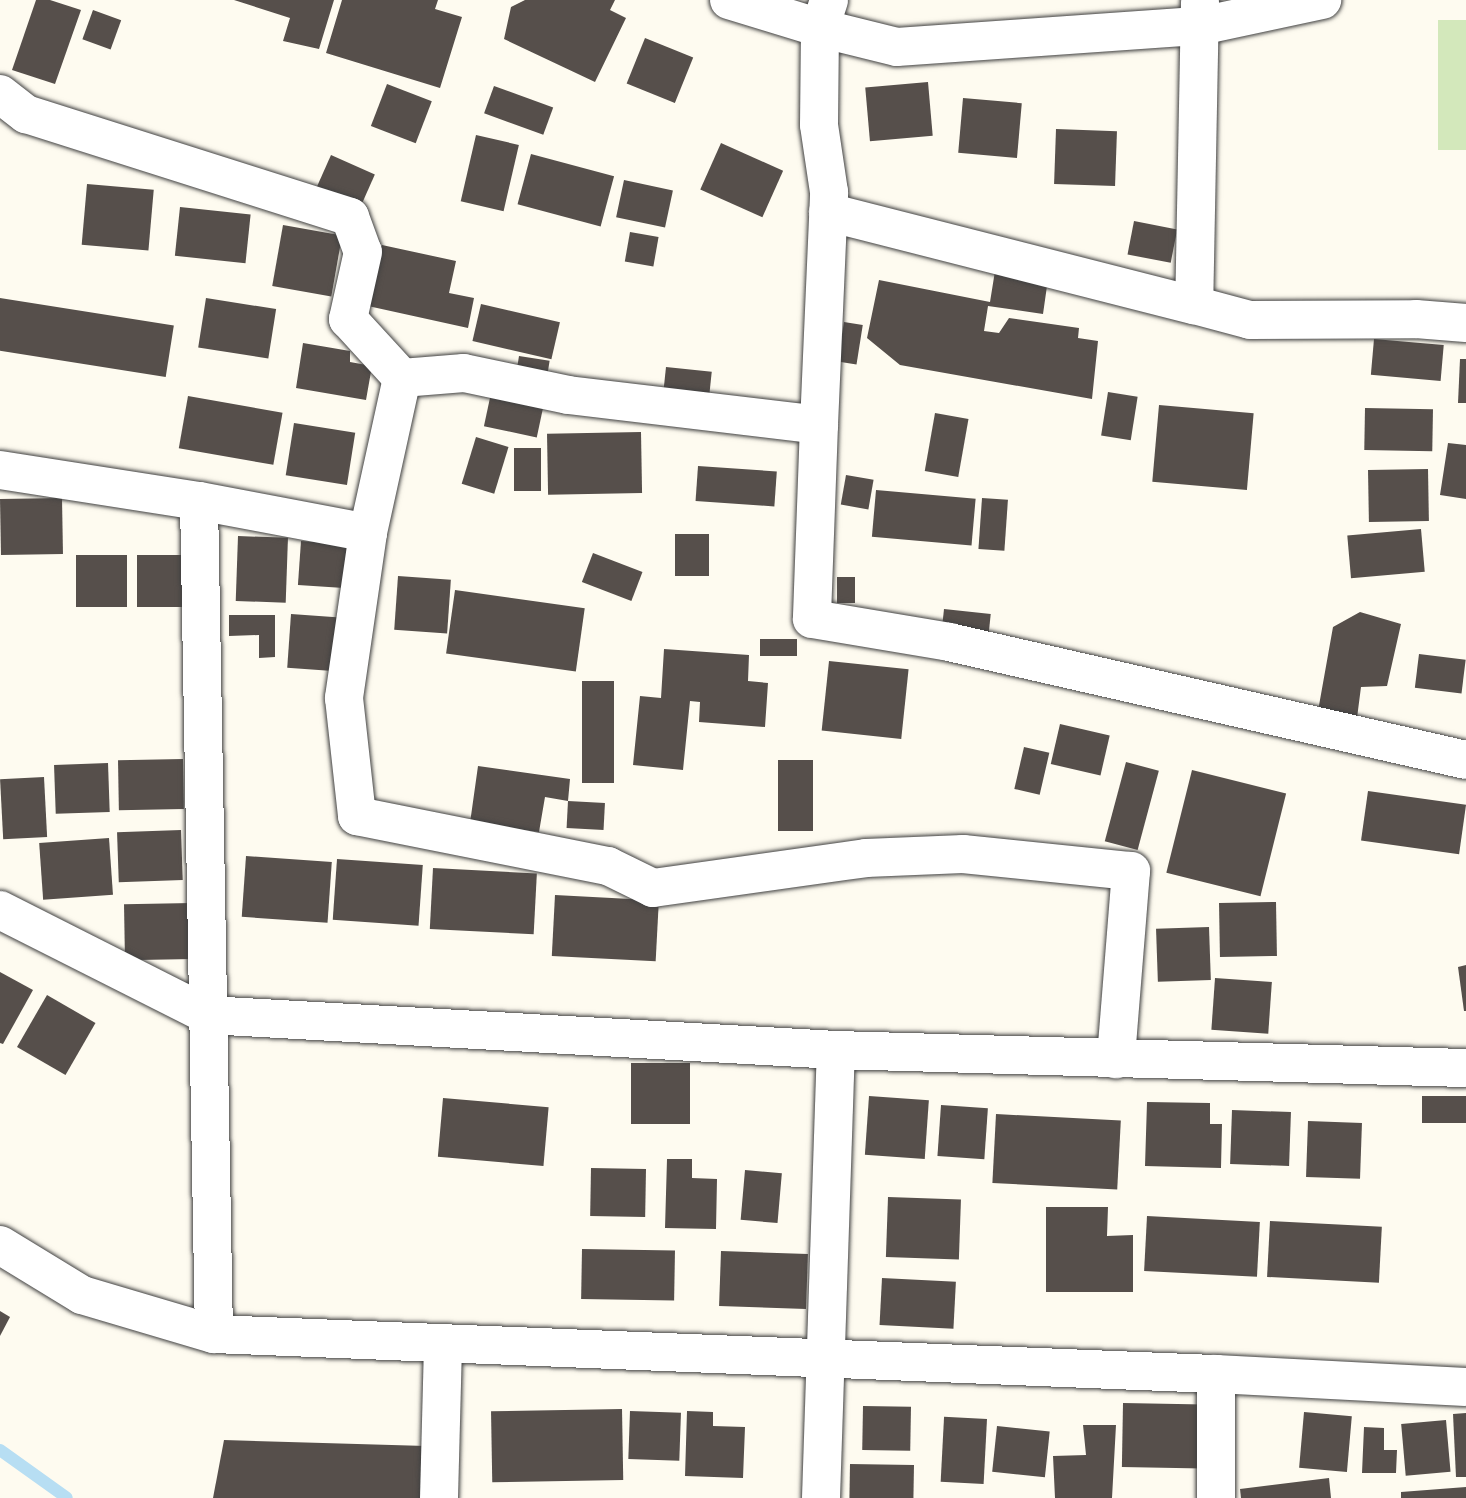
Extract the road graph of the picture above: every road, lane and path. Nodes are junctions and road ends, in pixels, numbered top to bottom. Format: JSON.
{"nodes":[{"id":1,"x":729,"y":0,"type":"edge"},
{"id":2,"x":1322,"y":0,"type":"edge"},
{"id":3,"x":1200,"y":13,"type":"edge"},
{"id":4,"x":824,"y":14,"type":"edge"},
{"id":5,"x":0,"y":94,"type":"edge"},
{"id":6,"x":828,"y":212,"type":"junction"},
{"id":7,"x":1194,"y":305,"type":"junction"},
{"id":8,"x":1466,"y":323,"type":"edge"},
{"id":9,"x":402,"y":378,"type":"junction"},
{"id":10,"x":819,"y":425,"type":"junction"},
{"id":11,"x":0,"y":470,"type":"edge"},
{"id":12,"x":199,"y":501,"type":"junction"},
{"id":13,"x":368,"y":533,"type":"junction"},
{"id":14,"x":1466,"y":760,"type":"edge"},
{"id":15,"x":0,"y":910,"type":"edge"},
{"id":16,"x":208,"y":1015,"type":"junction"},
{"id":17,"x":836,"y":1050,"type":"junction"},
{"id":18,"x":1116,"y":1059,"type":"junction"},
{"id":19,"x":1466,"y":1068,"type":"edge"},
{"id":20,"x":0,"y":1245,"type":"edge"},
{"id":21,"x":214,"y":1334,"type":"junction"},
{"id":22,"x":443,"y":1345,"type":"junction"},
{"id":23,"x":828,"y":1358,"type":"junction"},
{"id":24,"x":1216,"y":1374,"type":"junction"},
{"id":25,"x":1466,"y":1387,"type":"edge"},
{"id":26,"x":439,"y":1498,"type":"edge"},
{"id":27,"x":821,"y":1498,"type":"edge"},
{"id":28,"x":1216,"y":1498,"type":"edge"}],
"edges":[{"from":1,"to":4,"type":"street"},
{"from":2,"to":3,"type":"street"},
{"from":3,"to":4,"type":"street"},
{"from":3,"to":7,"type":"street"},
{"from":4,"to":6,"type":"street"},
{"from":5,"to":9,"type":"street"},
{"from":6,"to":7,"type":"street"},
{"from":6,"to":10,"type":"street"},
{"from":7,"to":8,"type":"street"},
{"from":9,"to":10,"type":"street"},
{"from":9,"to":13,"type":"street"},
{"from":10,"to":14,"type":"street"},
{"from":11,"to":12,"type":"street"},
{"from":12,"to":13,"type":"street"},
{"from":12,"to":16,"type":"street"},
{"from":13,"to":18,"type":"street"},
{"from":15,"to":16,"type":"street"},
{"from":16,"to":17,"type":"street"},
{"from":16,"to":21,"type":"street"},
{"from":17,"to":18,"type":"street"},
{"from":17,"to":23,"type":"street"},
{"from":18,"to":19,"type":"street"},
{"from":20,"to":21,"type":"street"},
{"from":21,"to":22,"type":"street"},
{"from":22,"to":23,"type":"street"},
{"from":22,"to":26,"type":"street"},
{"from":23,"to":24,"type":"street"},
{"from":23,"to":27,"type":"street"},
{"from":24,"to":25,"type":"street"},
{"from":24,"to":28,"type":"street"}]}
